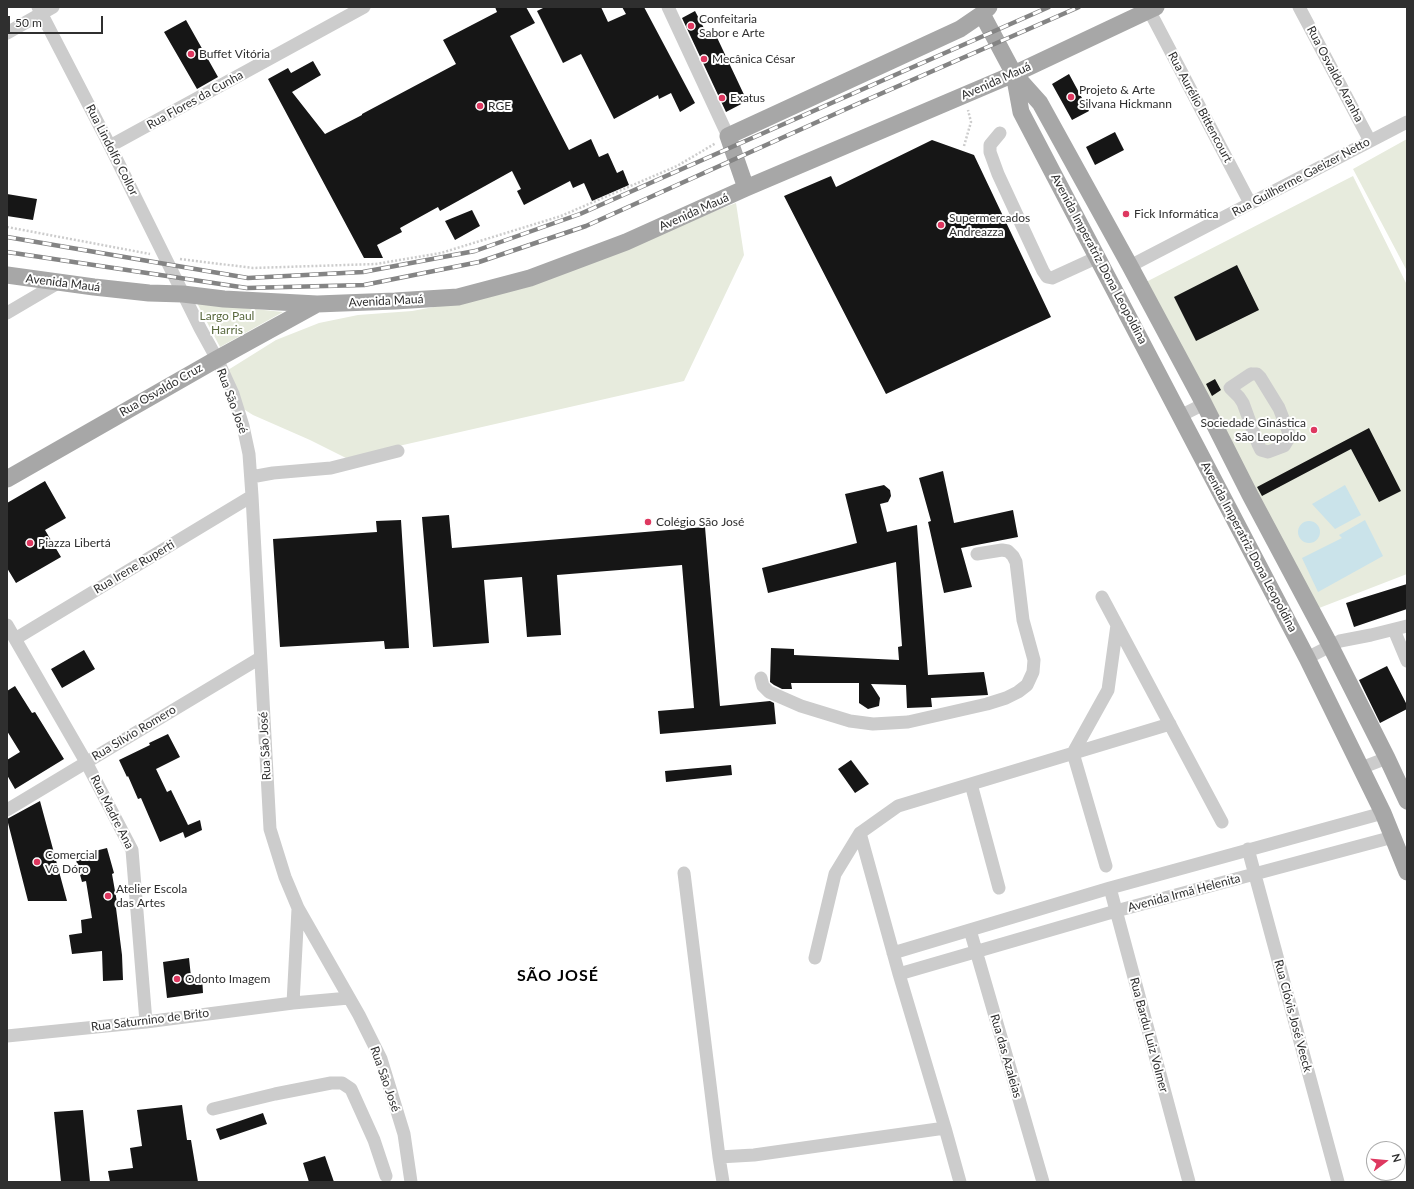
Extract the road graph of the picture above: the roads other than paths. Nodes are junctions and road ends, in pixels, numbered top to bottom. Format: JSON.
{"nodes":[{"id":1,"x":53,"y":7,"type":"edge"},
{"id":2,"x":362,"y":7,"type":"edge"},
{"id":3,"x":1299,"y":7,"type":"edge"},
{"id":4,"x":671,"y":8,"type":"edge"},
{"id":5,"x":983,"y":9,"type":"edge"},
{"id":6,"x":1152,"y":9,"type":"edge"},
{"id":7,"x":40,"y":10,"type":"edge"},
{"id":8,"x":7,"y":32,"type":"edge"},
{"id":9,"x":1014,"y":74,"type":"junction"},
{"id":10,"x":1407,"y":122,"type":"edge"},
{"id":11,"x":1000,"y":133,"type":"dead end"},
{"id":12,"x":728,"y":136,"type":"junction"},
{"id":13,"x":1370,"y":141,"type":"junction"},
{"id":14,"x":110,"y":146,"type":"junction"},
{"id":15,"x":746,"y":188,"type":"junction"},
{"id":16,"x":1250,"y":203,"type":"junction"},
{"id":17,"x":1098,"y":257,"type":"junction"},
{"id":18,"x":1130,"y":266,"type":"junction"},
{"id":19,"x":7,"y":275,"type":"edge"},
{"id":20,"x":58,"y":283,"type":"junction"},
{"id":21,"x":184,"y":294,"type":"junction"},
{"id":22,"x":317,"y":304,"type":"junction"},
{"id":23,"x":7,"y":313,"type":"edge"},
{"id":24,"x":217,"y":359,"type":"junction"},
{"id":25,"x":1230,"y":388,"type":"joint"},
{"id":26,"x":1204,"y":404,"type":"junction"},
{"id":27,"x":1180,"y":416,"type":"junction"},
{"id":28,"x":398,"y":451,"type":"dead end"},
{"id":29,"x":251,"y":477,"type":"junction"},
{"id":30,"x":7,"y":479,"type":"edge"},
{"id":31,"x":1250,"y":495,"type":"junction"},
{"id":32,"x":252,"y":496,"type":"junction"},
{"id":33,"x":1229,"y":509,"type":"junction"},
{"id":34,"x":977,"y":554,"type":"dead end"},
{"id":35,"x":1102,"y":597,"type":"dead end"},
{"id":36,"x":7,"y":625,"type":"edge"},
{"id":37,"x":1117,"y":625,"type":"junction"},
{"id":38,"x":1407,"y":626,"type":"edge"},
{"id":39,"x":1394,"y":630,"type":"junction"},
{"id":40,"x":15,"y":639,"type":"junction"},
{"id":41,"x":1330,"y":645,"type":"junction"},
{"id":42,"x":260,"y":658,"type":"junction"},
{"id":43,"x":1307,"y":658,"type":"junction"},
{"id":44,"x":1407,"y":661,"type":"edge"},
{"id":45,"x":761,"y":678,"type":"dead end"},
{"id":46,"x":1170,"y":724,"type":"junction"},
{"id":47,"x":1073,"y":753,"type":"junction"},
{"id":48,"x":1387,"y":758,"type":"junction"},
{"id":49,"x":86,"y":762,"type":"junction"},
{"id":50,"x":1361,"y":768,"type":"junction"},
{"id":51,"x":971,"y":784,"type":"junction"},
{"id":52,"x":1407,"y":801,"type":"edge"},
{"id":53,"x":7,"y":810,"type":"edge"},
{"id":54,"x":1383,"y":813,"type":"junction"},
{"id":55,"x":1222,"y":822,"type":"dead end"},
{"id":56,"x":860,"y":833,"type":"junction"},
{"id":57,"x":1393,"y":837,"type":"junction"},
{"id":58,"x":1248,"y":849,"type":"junction"},
{"id":59,"x":1106,"y":866,"type":"dead end"},
{"id":60,"x":1407,"y":872,"type":"edge"},
{"id":61,"x":684,"y":873,"type":"dead end"},
{"id":62,"x":1254,"y":873,"type":"junction"},
{"id":63,"x":999,"y":888,"type":"dead end"},
{"id":64,"x":1110,"y":888,"type":"junction"},
{"id":65,"x":298,"y":908,"type":"junction"},
{"id":66,"x":1116,"y":911,"type":"junction"},
{"id":67,"x":970,"y":930,"type":"junction"},
{"id":68,"x":942,"y":939,"type":"junction"},
{"id":69,"x":976,"y":952,"type":"junction"},
{"id":70,"x":893,"y":953,"type":"junction"},
{"id":71,"x":815,"y":958,"type":"dead end"},
{"id":72,"x":948,"y":960,"type":"junction"},
{"id":73,"x":899,"y":974,"type":"junction"},
{"id":74,"x":349,"y":998,"type":"junction"},
{"id":75,"x":293,"y":1003,"type":"junction"},
{"id":76,"x":146,"y":1022,"type":"junction"},
{"id":77,"x":7,"y":1036,"type":"edge"},
{"id":78,"x":212,"y":1109,"type":"dead end"},
{"id":79,"x":945,"y":1128,"type":"junction"},
{"id":80,"x":719,"y":1157,"type":"junction"},
{"id":81,"x":386,"y":1176,"type":"dead end"},
{"id":82,"x":411,"y":1182,"type":"edge"},
{"id":83,"x":723,"y":1182,"type":"edge"},
{"id":84,"x":960,"y":1182,"type":"edge"},
{"id":85,"x":1043,"y":1182,"type":"edge"},
{"id":86,"x":1189,"y":1182,"type":"edge"},
{"id":87,"x":1338,"y":1182,"type":"edge"}],
"edges":[{"from":1,"to":7,"type":"street"},
{"from":2,"to":14,"type":"street","name":"Rua Flores da Cunha"},
{"from":3,"to":13,"type":"street","name":"Rua Osvaldo Aranha"},
{"from":4,"to":12,"type":"street"},
{"from":5,"to":9,"type":"main road","name":"Avenida Imperatriz Dona Leopoldina"},
{"from":5,"to":12,"type":"main road"},
{"from":6,"to":9,"type":"main road","name":"Avenida Mauá"},
{"from":6,"to":16,"type":"street","name":"Rua Aurélio Bittencourt"},
{"from":7,"to":8,"type":"street"},
{"from":7,"to":14,"type":"street","name":"Rua Lindolfo Collor"},
{"from":9,"to":15,"type":"main road","name":"Avenida Mauá"},
{"from":9,"to":17,"type":"main road","name":"Avenida Imperatriz Dona Leopoldina"},
{"from":9,"to":18,"type":"main road","name":"Avenida Imperatriz Dona Leopoldina"},
{"from":10,"to":13,"type":"street","name":"Rua Guilherme Gaeizer Netto"},
{"from":11,"to":17,"type":"street"},
{"from":12,"to":15,"type":"main road"},
{"from":13,"to":16,"type":"street","name":"Rua Guilherme Gaeizer Netto"},
{"from":14,"to":21,"type":"street","name":"Rua Lindolfo Collor"},
{"from":15,"to":22,"type":"main road","name":"Avenida Mauá"},
{"from":16,"to":18,"type":"street","name":"Rua Guilherme Gaeizer Netto"},
{"from":17,"to":27,"type":"main road","name":"Avenida Imperatriz Dona Leopoldina"},
{"from":18,"to":26,"type":"main road","name":"Avenida Imperatriz Dona Leopoldina"},
{"from":19,"to":20,"type":"main road","name":"Avenida Mauá"},
{"from":20,"to":21,"type":"main road","name":"Avenida Mauá"},
{"from":20,"to":23,"type":"street"},
{"from":21,"to":22,"type":"main road","name":"Avenida Mauá"},
{"from":21,"to":24,"type":"street","name":"Rua São José"},
{"from":22,"to":24,"type":"main road","name":"Rua Osvaldo Cruz"},
{"from":24,"to":29,"type":"street","name":"Rua São José"},
{"from":24,"to":30,"type":"main road","name":"Rua Osvaldo Cruz"},
{"from":25,"to":25,"type":"street"},
{"from":26,"to":27,"type":"street"},
{"from":26,"to":31,"type":"main road","name":"Avenida Imperatriz Dona Leopoldina"},
{"from":27,"to":33,"type":"main road","name":"Avenida Imperatriz Dona Leopoldina"},
{"from":28,"to":29,"type":"street"},
{"from":29,"to":32,"type":"street","name":"Rua São José"},
{"from":31,"to":33,"type":"main road"},
{"from":31,"to":41,"type":"main road","name":"Avenida Imperatriz Dona Leopoldina"},
{"from":32,"to":40,"type":"street","name":"Rua Irene Ruperti"},
{"from":32,"to":42,"type":"street","name":"Rua São José"},
{"from":33,"to":43,"type":"main road","name":"Avenida Imperatriz Dona Leopoldina"},
{"from":34,"to":45,"type":"street"},
{"from":35,"to":37,"type":"street"},
{"from":36,"to":40,"type":"street","name":"Rua Madre Ana"},
{"from":37,"to":46,"type":"street"},
{"from":37,"to":47,"type":"street"},
{"from":38,"to":39,"type":"street"},
{"from":39,"to":41,"type":"street"},
{"from":39,"to":44,"type":"street"},
{"from":40,"to":49,"type":"street","name":"Rua Madre Ana"},
{"from":41,"to":43,"type":"street"},
{"from":41,"to":48,"type":"main road","name":"Avenida Imperatriz Dona Leopoldina"},
{"from":42,"to":49,"type":"street","name":"Rua Sílvio Romero"},
{"from":42,"to":65,"type":"street","name":"Rua São José"},
{"from":43,"to":50,"type":"main road","name":"Avenida Imperatriz Dona Leopoldina"},
{"from":46,"to":47,"type":"street"},
{"from":46,"to":55,"type":"street"},
{"from":47,"to":51,"type":"street"},
{"from":47,"to":59,"type":"street"},
{"from":48,"to":50,"type":"street"},
{"from":48,"to":52,"type":"main road","name":"Avenida Imperatriz Dona Leopoldina"},
{"from":49,"to":53,"type":"street","name":"Rua Sílvio Romero"},
{"from":49,"to":76,"type":"street","name":"Rua Madre Ana"},
{"from":50,"to":54,"type":"main road","name":"Avenida Imperatriz Dona Leopoldina"},
{"from":51,"to":56,"type":"street"},
{"from":51,"to":63,"type":"street"},
{"from":54,"to":57,"type":"main road","name":"Avenida Imperatriz Dona Leopoldina"},
{"from":54,"to":58,"type":"street","name":"Avenida Irmã Helenita"},
{"from":56,"to":70,"type":"street"},
{"from":56,"to":71,"type":"street"},
{"from":57,"to":60,"type":"main road","name":"Avenida Imperatriz Dona Leopoldina"},
{"from":57,"to":62,"type":"street","name":"Avenida Irmã Helenita"},
{"from":58,"to":62,"type":"street","name":"Rua Clóvis José Veeck"},
{"from":58,"to":64,"type":"street","name":"Avenida Irmã Helenita"},
{"from":61,"to":80,"type":"street"},
{"from":62,"to":66,"type":"street","name":"Avenida Irmã Helenita"},
{"from":62,"to":87,"type":"street","name":"Rua Clóvis José Veeck"},
{"from":64,"to":66,"type":"street","name":"Rua Bardu Luiz Volmer"},
{"from":64,"to":67,"type":"street","name":"Avenida Irmã Helenita"},
{"from":65,"to":74,"type":"street","name":"Rua São José"},
{"from":65,"to":75,"type":"street"},
{"from":66,"to":69,"type":"street","name":"Avenida Irmã Helenita"},
{"from":66,"to":86,"type":"street","name":"Rua Bardu Luiz Volmer"},
{"from":67,"to":68,"type":"street","name":"Avenida Irmã Helenita"},
{"from":67,"to":69,"type":"street","name":"Rua das Azaleias"},
{"from":68,"to":70,"type":"street","name":"Avenida Irmã Helenita"},
{"from":68,"to":72,"type":"street"},
{"from":69,"to":72,"type":"street","name":"Avenida Irmã Helenita"},
{"from":69,"to":85,"type":"street","name":"Rua das Azaleias"},
{"from":70,"to":73,"type":"street"},
{"from":72,"to":73,"type":"street","name":"Avenida Irmã Helenita"},
{"from":73,"to":79,"type":"street"},
{"from":74,"to":75,"type":"street","name":"Rua Saturnino de Brito"},
{"from":74,"to":82,"type":"street","name":"Rua São José"},
{"from":75,"to":76,"type":"street","name":"Rua Saturnino de Brito"},
{"from":76,"to":77,"type":"street","name":"Rua Saturnino de Brito"},
{"from":78,"to":81,"type":"street"},
{"from":79,"to":80,"type":"street"},
{"from":79,"to":84,"type":"street"},
{"from":80,"to":83,"type":"street"}]}
